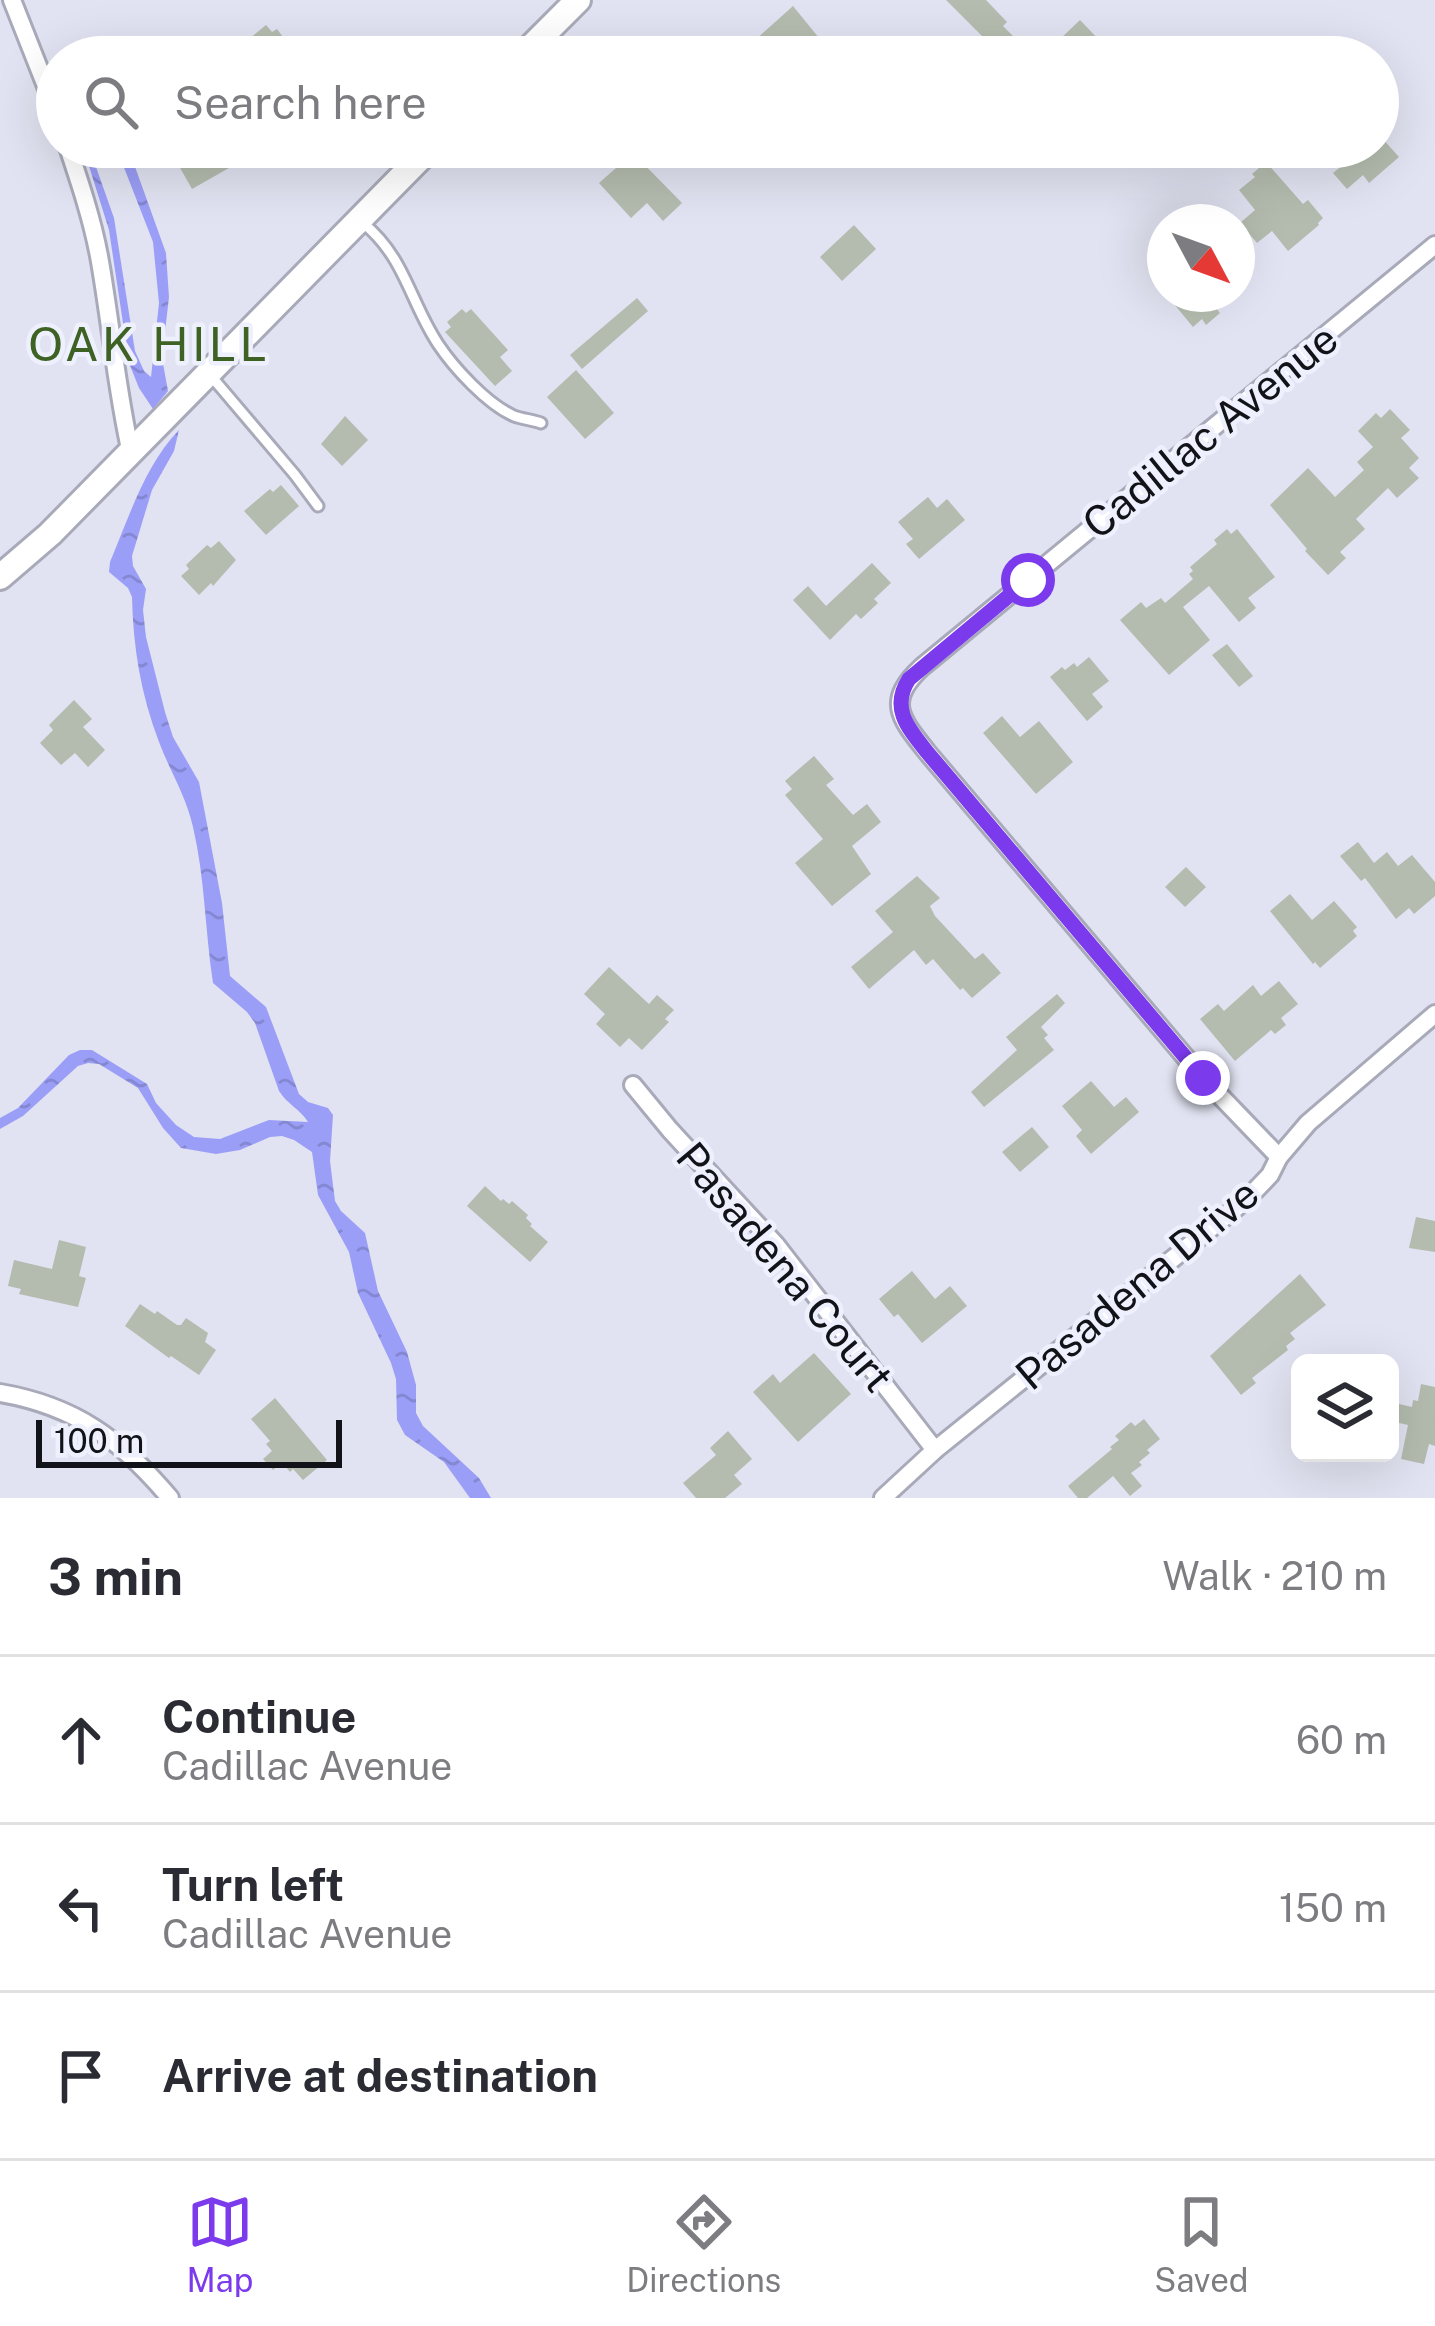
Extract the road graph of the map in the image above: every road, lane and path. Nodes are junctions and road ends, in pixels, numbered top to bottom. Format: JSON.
{"nodes":[{"id":1,"x":12,"y":0,"type":"edge"},
{"id":2,"x":578,"y":0,"type":"edge"},
{"id":3,"x":542,"y":36,"type":"edge"},
{"id":4,"x":36,"y":61,"type":"edge"},
{"id":5,"x":75,"y":168,"type":"edge"},
{"id":6,"x":410,"y":168,"type":"edge"},
{"id":7,"x":359,"y":220,"type":"junction"},
{"id":8,"x":1435,"y":245,"type":"edge"},
{"id":9,"x":207,"y":372,"type":"junction"},
{"id":10,"x":542,"y":422,"type":"dead end"},
{"id":11,"x":131,"y":453,"type":"junction"},
{"id":12,"x":318,"y":506,"type":"dead end"},
{"id":13,"x":0,"y":577,"type":"edge"},
{"id":14,"x":1435,"y":1014,"type":"edge"},
{"id":15,"x":633,"y":1085,"type":"dead end"},
{"id":16,"x":1279,"y":1157,"type":"junction"},
{"id":17,"x":0,"y":1393,"type":"edge"},
{"id":18,"x":935,"y":1450,"type":"junction"},
{"id":19,"x":170,"y":1498,"type":"edge"},
{"id":20,"x":884,"y":1498,"type":"edge"}],
"edges":[{"from":1,"to":4,"type":"street"},
{"from":2,"to":3,"type":"main road"},
{"from":5,"to":11,"type":"street"},
{"from":6,"to":7,"type":"main road"},
{"from":7,"to":9,"type":"main road"},
{"from":7,"to":10,"type":"lane"},
{"from":8,"to":16,"type":"street","name":"Cadillac Avenue"},
{"from":9,"to":11,"type":"main road"},
{"from":9,"to":12,"type":"lane"},
{"from":11,"to":13,"type":"main road"},
{"from":14,"to":16,"type":"street","name":"Pasadena Drive"},
{"from":15,"to":18,"type":"street","name":"Pasadena Court"},
{"from":16,"to":18,"type":"street","name":"Pasadena Drive"},
{"from":17,"to":19,"type":"street"},
{"from":18,"to":20,"type":"street","name":"Pasadena Drive"}]}
